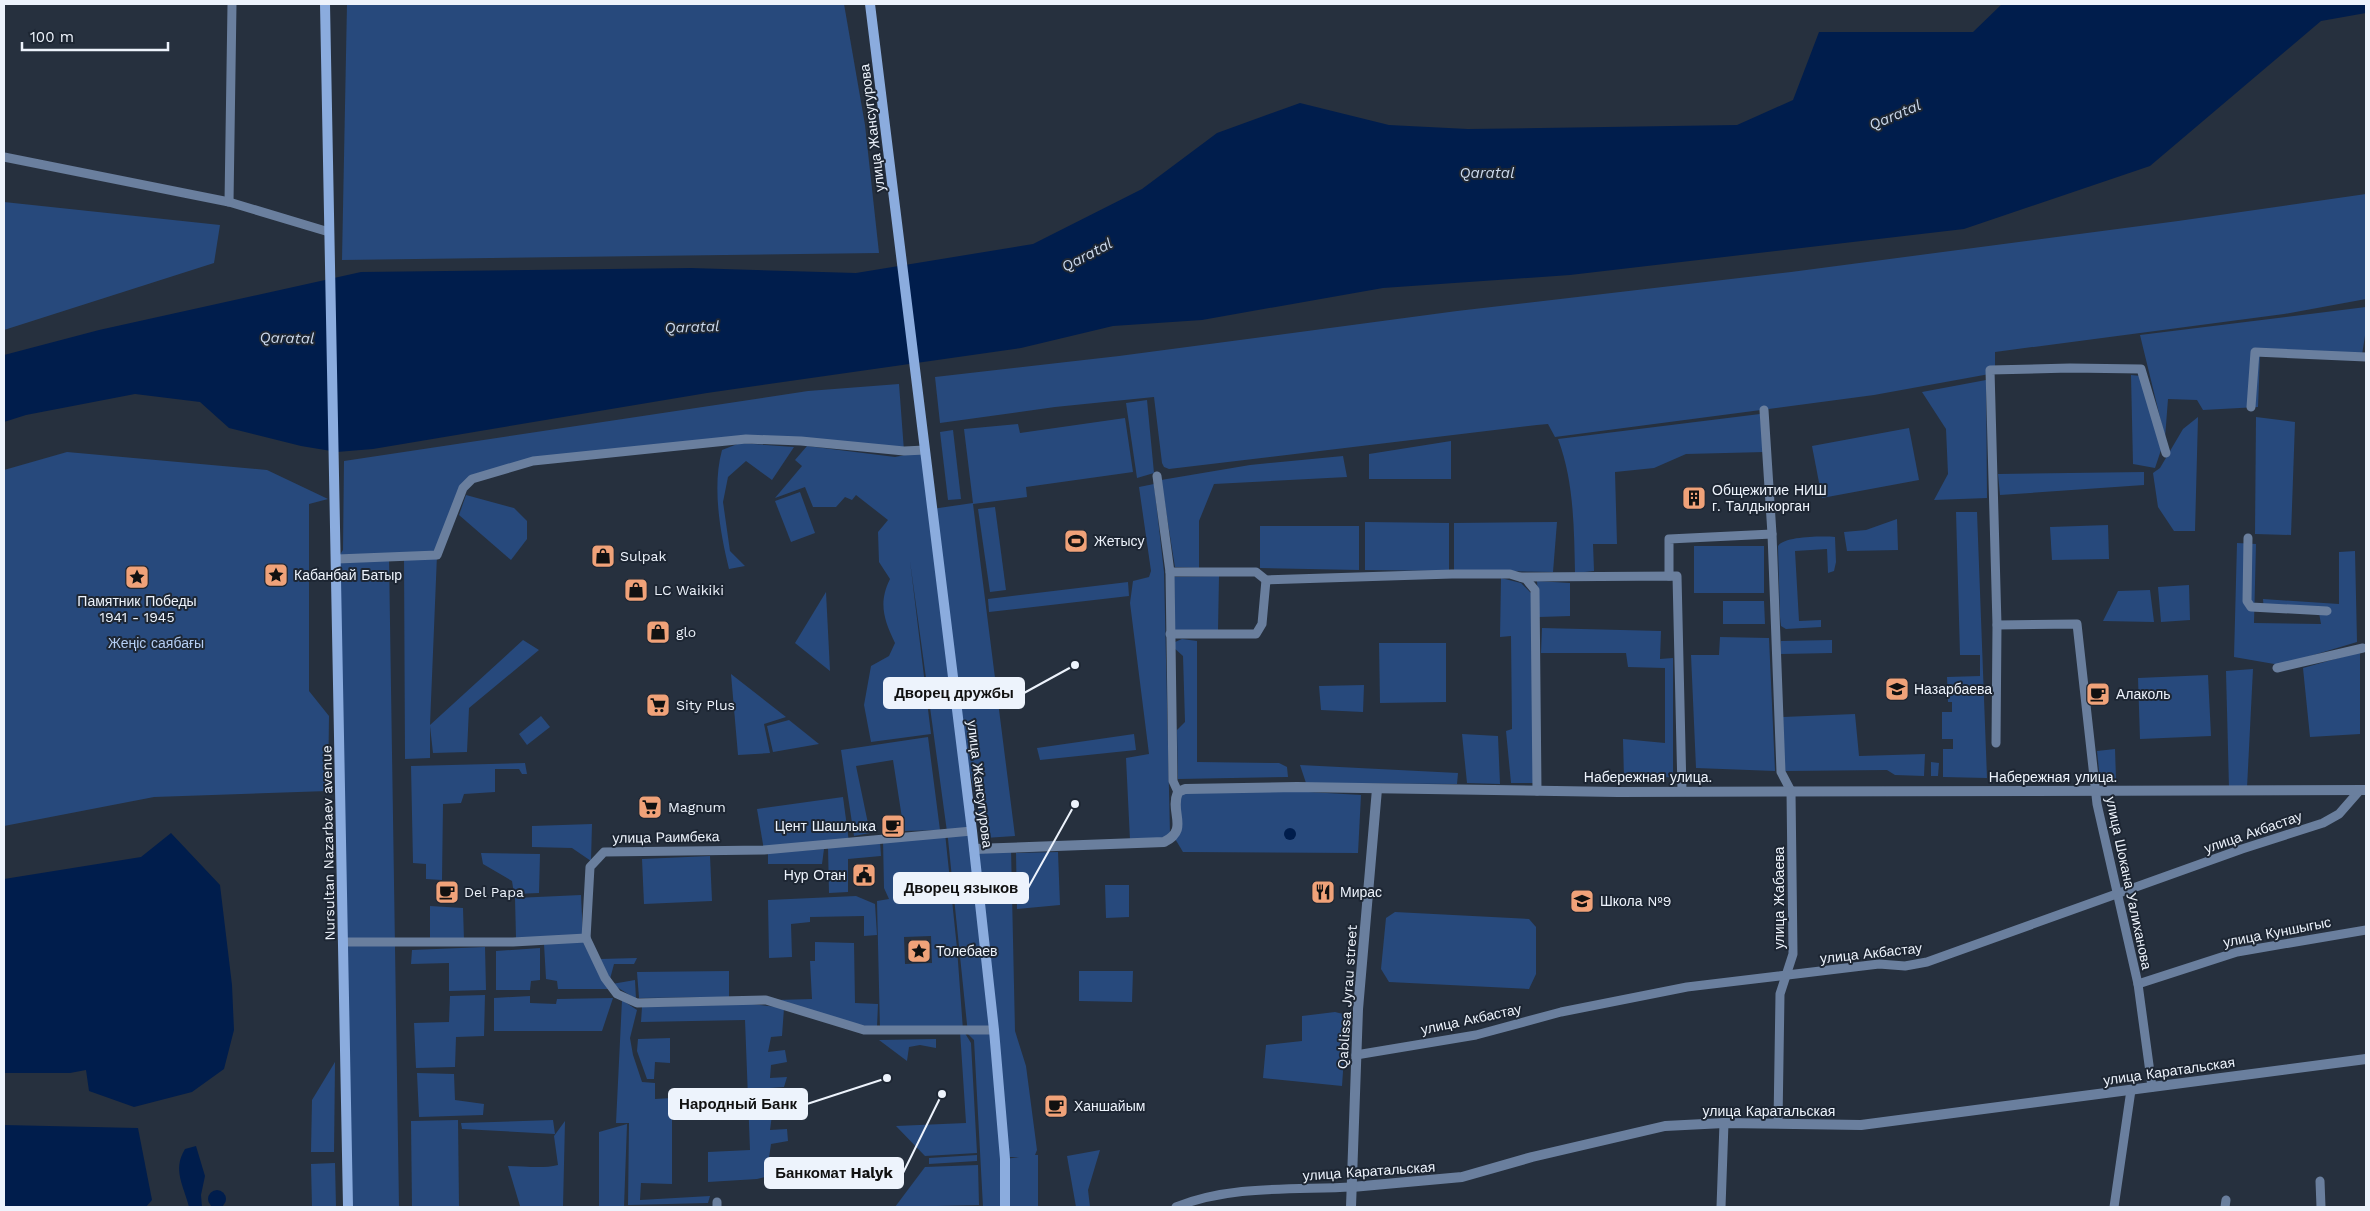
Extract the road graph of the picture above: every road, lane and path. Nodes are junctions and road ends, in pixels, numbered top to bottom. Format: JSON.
{"nodes":[{"id":1,"x":232,"y":4,"type":"edge"},
{"id":2,"x":325,"y":4,"type":"edge"},
{"id":3,"x":870,"y":4,"type":"edge"},
{"id":4,"x":4,"y":157,"type":"edge"},
{"id":5,"x":230,"y":202,"type":"junction"},
{"id":6,"x":329,"y":232,"type":"junction"},
{"id":7,"x":2366,"y":357,"type":"edge"},
{"id":8,"x":2251,"y":407,"type":"dead end"},
{"id":9,"x":1764,"y":410,"type":"dead end"},
{"id":10,"x":924,"y":450,"type":"junction"},
{"id":11,"x":2166,"y":453,"type":"dead end"},
{"id":12,"x":1157,"y":476,"type":"dead end"},
{"id":13,"x":1772,"y":534,"type":"junction"},
{"id":14,"x":2248,"y":538,"type":"dead end"},
{"id":15,"x":337,"y":559,"type":"junction"},
{"id":16,"x":1170,"y":572,"type":"junction"},
{"id":17,"x":1668,"y":576,"type":"junction"},
{"id":18,"x":1518,"y":577,"type":"junction"},
{"id":19,"x":1266,"y":580,"type":"junction"},
{"id":20,"x":2327,"y":611,"type":"dead end"},
{"id":21,"x":1997,"y":625,"type":"junction"},
{"id":22,"x":1170,"y":634,"type":"junction"},
{"id":23,"x":2363,"y":648,"type":"dead end"},
{"id":24,"x":2277,"y":668,"type":"dead end"},
{"id":25,"x":1996,"y":743,"type":"dead end"},
{"id":26,"x":1377,"y":788,"type":"junction"},
{"id":27,"x":2363,"y":790,"type":"edge"},
{"id":28,"x":1537,"y":791,"type":"junction"},
{"id":29,"x":1682,"y":791,"type":"junction"},
{"id":30,"x":1791,"y":791,"type":"junction"},
{"id":31,"x":1178,"y":792,"type":"junction"},
{"id":32,"x":2095,"y":792,"type":"junction"},
{"id":33,"x":972,"y":830,"type":"junction"},
{"id":34,"x":974,"y":849,"type":"junction"},
{"id":35,"x":2116,"y":894,"type":"junction"},
{"id":36,"x":2366,"y":930,"type":"edge"},
{"id":37,"x":586,"y":938,"type":"junction"},
{"id":38,"x":344,"y":942,"type":"junction"},
{"id":39,"x":1786,"y":976,"type":"junction"},
{"id":40,"x":2138,"y":984,"type":"junction"},
{"id":41,"x":994,"y":1030,"type":"junction"},
{"id":42,"x":1356,"y":1055,"type":"junction"},
{"id":43,"x":2366,"y":1059,"type":"edge"},
{"id":44,"x":2152,"y":1088,"type":"junction"},
{"id":45,"x":2131,"y":1090,"type":"junction"},
{"id":46,"x":1724,"y":1122,"type":"junction"},
{"id":47,"x":1778,"y":1123,"type":"junction"},
{"id":48,"x":2320,"y":1180,"type":"dead end"},
{"id":49,"x":1352,"y":1188,"type":"junction"},
{"id":50,"x":348,"y":1207,"type":"edge"},
{"id":51,"x":1006,"y":1207,"type":"edge"},
{"id":52,"x":1176,"y":1207,"type":"edge"},
{"id":53,"x":1351,"y":1207,"type":"edge"},
{"id":54,"x":1721,"y":1207,"type":"edge"},
{"id":55,"x":2114,"y":1207,"type":"edge"},
{"id":56,"x":2321,"y":1207,"type":"edge"}],
"edges":[{"from":1,"to":5,"type":"street"},
{"from":2,"to":6,"type":"main road","name":"Nursultan Nazarbaev avenue"},
{"from":3,"to":10,"type":"main road","name":"улица Жансугурова"},
{"from":4,"to":5,"type":"street"},
{"from":5,"to":6,"type":"street"},
{"from":6,"to":15,"type":"main road","name":"Nursultan Nazarbaev avenue"},
{"from":7,"to":8,"type":"street"},
{"from":9,"to":13,"type":"street"},
{"from":10,"to":15,"type":"street"},
{"from":10,"to":33,"type":"main road","name":"улица Жансугурова"},
{"from":11,"to":21,"type":"street"},
{"from":12,"to":16,"type":"street"},
{"from":13,"to":17,"type":"street"},
{"from":13,"to":30,"type":"street"},
{"from":14,"to":20,"type":"street"},
{"from":15,"to":38,"type":"main road","name":"Nursultan Nazarbaev avenue"},
{"from":16,"to":19,"type":"street"},
{"from":16,"to":22,"type":"street"},
{"from":17,"to":18,"type":"street"},
{"from":17,"to":29,"type":"street"},
{"from":18,"to":19,"type":"street"},
{"from":18,"to":28,"type":"street"},
{"from":19,"to":22,"type":"street"},
{"from":21,"to":25,"type":"street"},
{"from":21,"to":32,"type":"street","name":"улица Шокана Уалиханова"},
{"from":22,"to":31,"type":"street"},
{"from":23,"to":24,"type":"street"},
{"from":26,"to":28,"type":"street","name":"Набережная улица."},
{"from":26,"to":31,"type":"street","name":"Набережная улица."},
{"from":26,"to":42,"type":"street","name":"Qablissa Jyrau street"},
{"from":27,"to":32,"type":"street","name":"Набережная улица."},
{"from":27,"to":35,"type":"street","name":"улица Акбастау"},
{"from":28,"to":29,"type":"street","name":"Набережная улица."},
{"from":29,"to":30,"type":"street","name":"Набережная улица."},
{"from":30,"to":32,"type":"street","name":"Набережная улица."},
{"from":30,"to":39,"type":"street","name":"улица Жабаева"},
{"from":31,"to":34,"type":"street"},
{"from":32,"to":35,"type":"street","name":"улица Шокана Уалиханова"},
{"from":33,"to":34,"type":"main road","name":"улица Жансугурова"},
{"from":33,"to":37,"type":"street","name":"улица Раимбека"},
{"from":34,"to":41,"type":"main road","name":"улица Жансугурова"},
{"from":35,"to":39,"type":"street","name":"улица Акбастау"},
{"from":35,"to":40,"type":"street","name":"улица Шокана Уалиханова"},
{"from":36,"to":40,"type":"street","name":"улица Куншыгыс"},
{"from":37,"to":38,"type":"street"},
{"from":37,"to":41,"type":"street"},
{"from":38,"to":50,"type":"main road","name":"Nursultan Nazarbaev avenue"},
{"from":39,"to":42,"type":"street","name":"улица Акбастау"},
{"from":39,"to":47,"type":"street","name":"улица Жабаева"},
{"from":40,"to":44,"type":"street","name":"улица Шокана Уалиханова"},
{"from":41,"to":51,"type":"main road","name":"улица Жансугурова"},
{"from":42,"to":49,"type":"street","name":"Qablissa Jyrau street"},
{"from":43,"to":44,"type":"street","name":"улица Каратальская"},
{"from":44,"to":45,"type":"street","name":"улица Каратальская"},
{"from":45,"to":47,"type":"street","name":"улица Каратальская"},
{"from":45,"to":55,"type":"street"},
{"from":46,"to":47,"type":"street","name":"улица Каратальская"},
{"from":46,"to":49,"type":"street","name":"улица Каратальская"},
{"from":46,"to":54,"type":"street"},
{"from":48,"to":56,"type":"street"},
{"from":49,"to":52,"type":"street","name":"улица Каратальская"},
{"from":49,"to":53,"type":"street","name":"Qablissa Jyrau street"}]}
